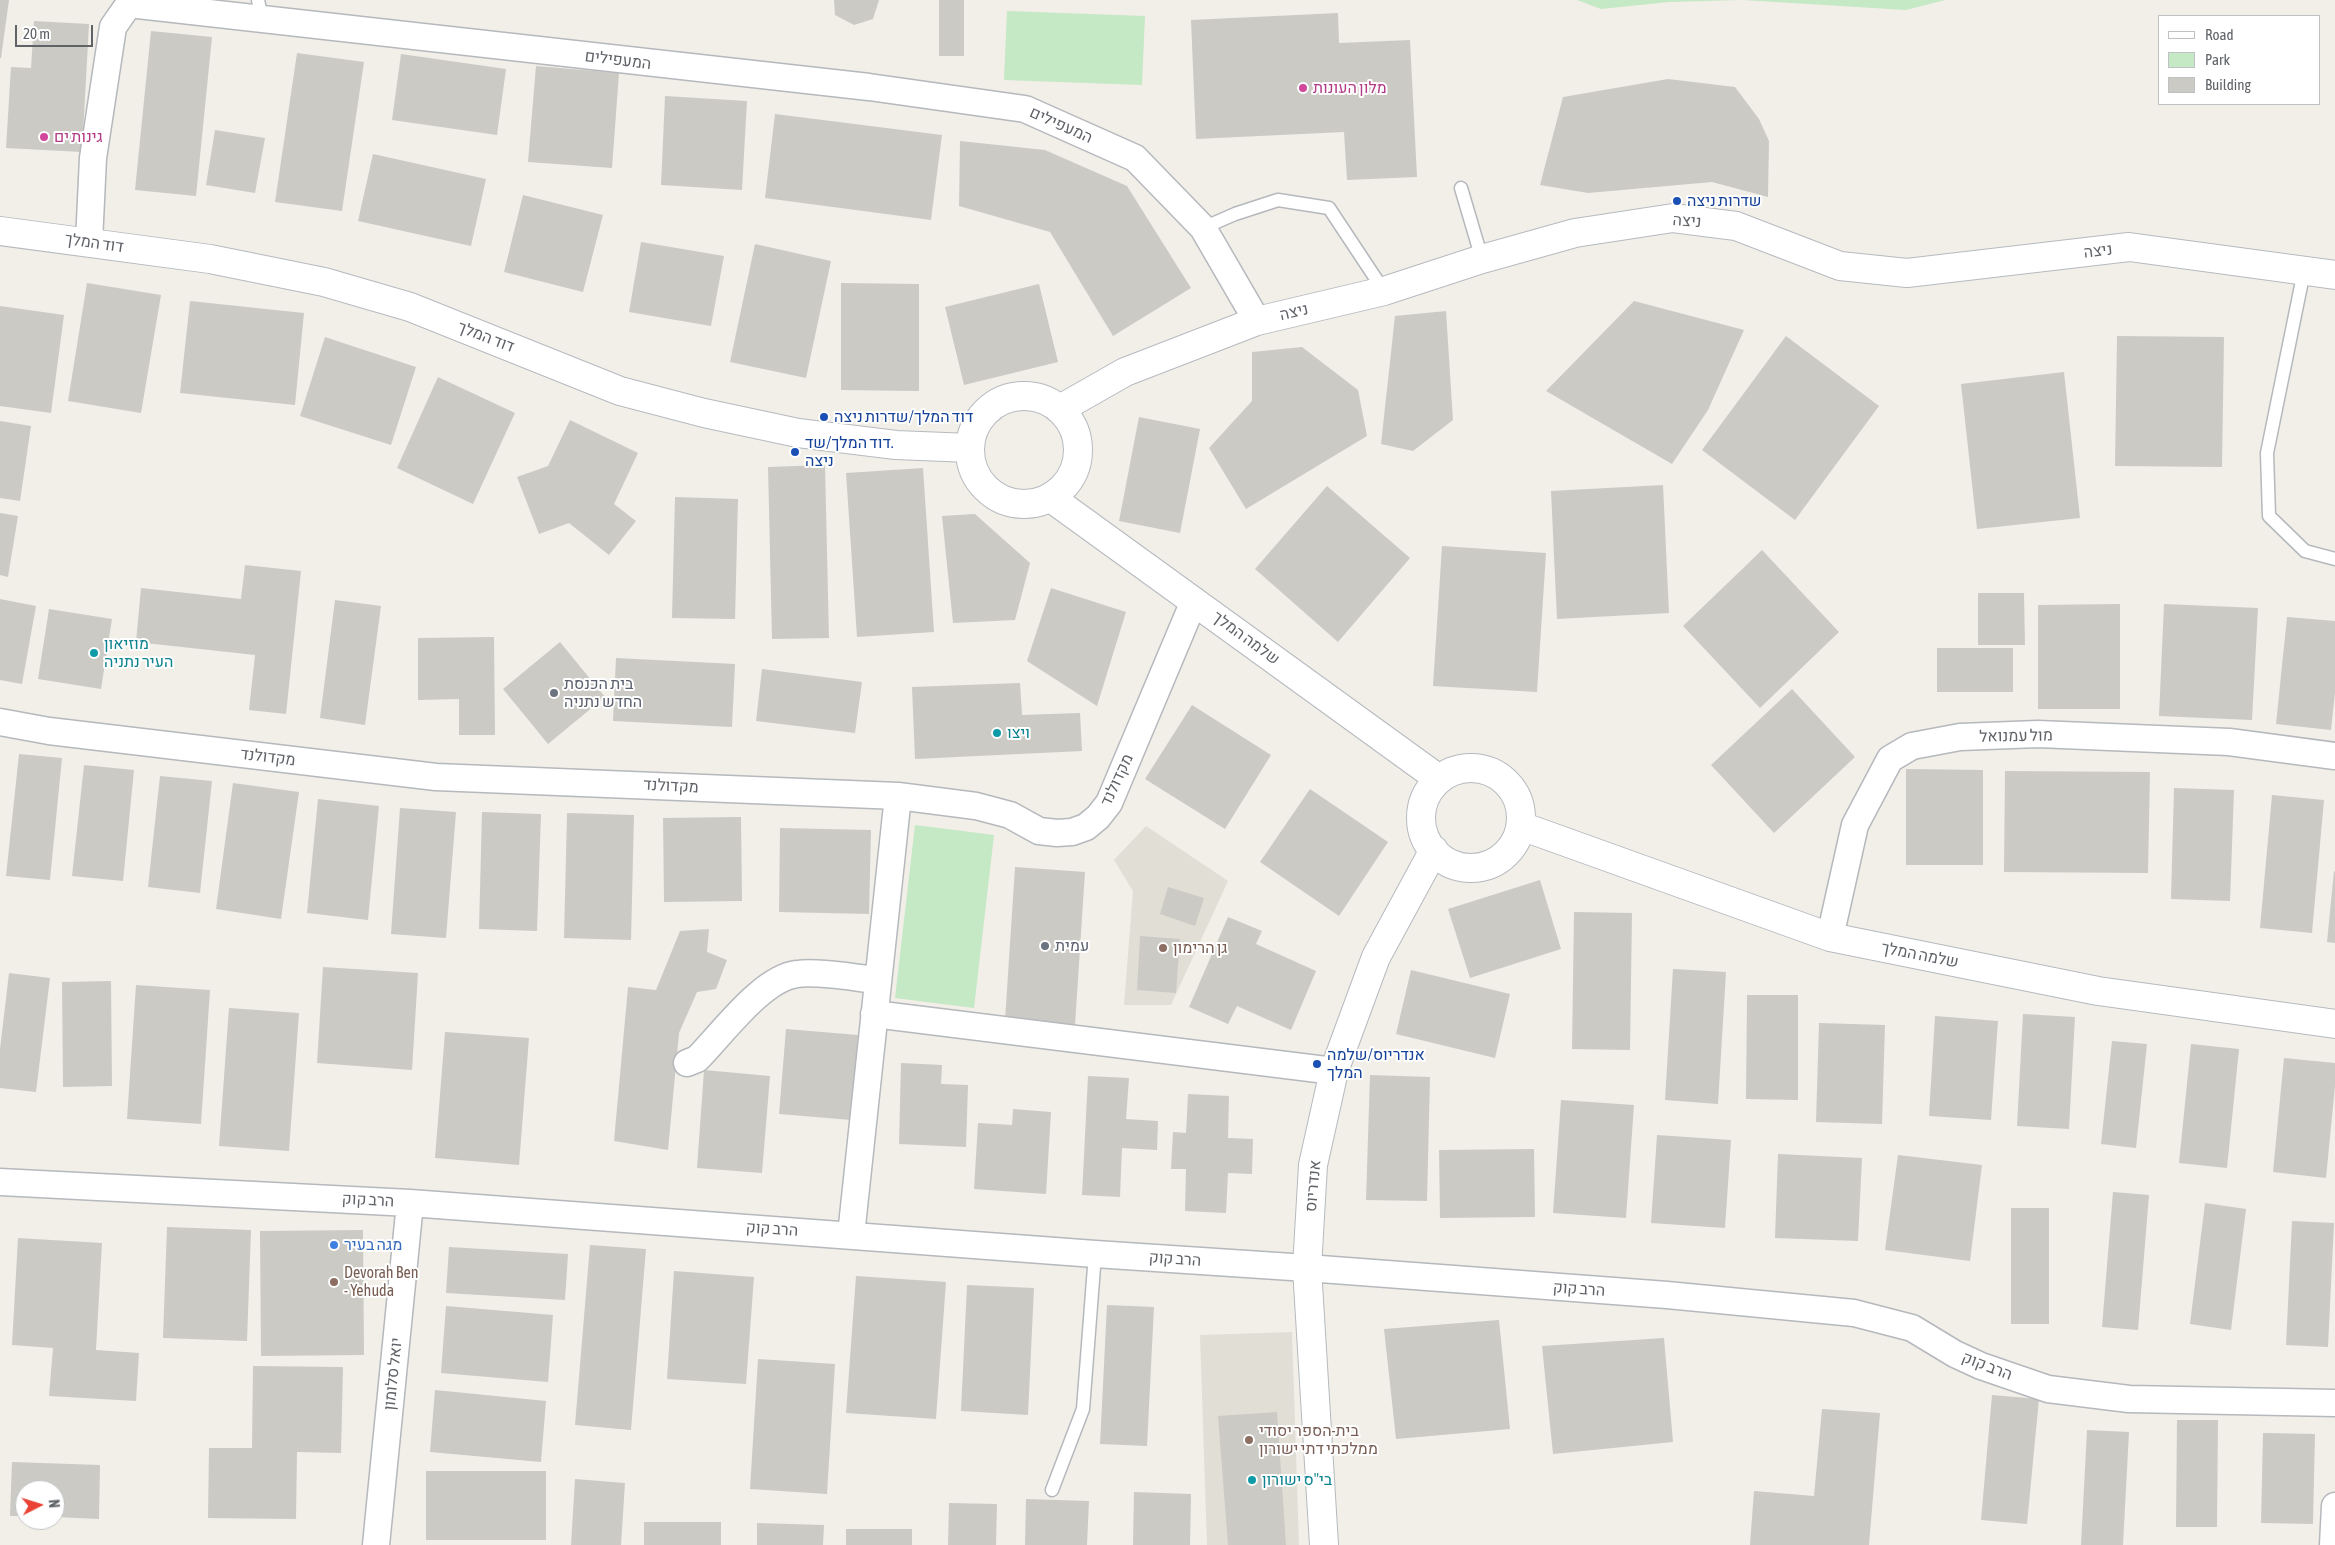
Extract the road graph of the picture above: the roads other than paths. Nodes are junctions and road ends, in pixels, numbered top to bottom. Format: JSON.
{"nodes":[{"id":1,"x":260,"y":10,"type":"edge"},
{"id":2,"x":1461,"y":188,"type":"dead end"},
{"id":3,"x":1203,"y":228,"type":"junction"},
{"id":4,"x":0,"y":231,"type":"edge"},
{"id":5,"x":89,"y":242,"type":"junction"},
{"id":6,"x":1482,"y":259,"type":"junction"},
{"id":7,"x":2304,"y":271,"type":"junction"},
{"id":8,"x":2335,"y":275,"type":"edge"},
{"id":9,"x":1384,"y":291,"type":"junction"},
{"id":10,"x":1257,"y":321,"type":"junction"},
{"id":11,"x":1060,"y":409,"type":"junction"},
{"id":12,"x":970,"y":448,"type":"junction"},
{"id":13,"x":1051,"y":498,"type":"junction"},
{"id":14,"x":2335,"y":559,"type":"edge"},
{"id":15,"x":1194,"y":601,"type":"junction"},
{"id":16,"x":0,"y":722,"type":"edge"},
{"id":17,"x":2335,"y":756,"type":"edge"},
{"id":18,"x":1440,"y":779,"type":"junction"},
{"id":19,"x":898,"y":796,"type":"junction"},
{"id":20,"x":1521,"y":826,"type":"junction"},
{"id":21,"x":1434,"y":850,"type":"junction"},
{"id":22,"x":1830,"y":937,"type":"junction"},
{"id":23,"x":878,"y":980,"type":"junction"},
{"id":24,"x":874,"y":1014,"type":"junction"},
{"id":25,"x":2335,"y":1024,"type":"edge"},
{"id":26,"x":688,"y":1063,"type":"dead end"},
{"id":27,"x":1334,"y":1071,"type":"junction"},
{"id":28,"x":0,"y":1182,"type":"edge"},
{"id":29,"x":410,"y":1203,"type":"junction"},
{"id":30,"x":850,"y":1235,"type":"junction"},
{"id":31,"x":1095,"y":1254,"type":"junction"},
{"id":32,"x":1307,"y":1268,"type":"junction"},
{"id":33,"x":2335,"y":1403,"type":"edge"},
{"id":34,"x":1052,"y":1490,"type":"dead end"},
{"id":35,"x":2335,"y":1506,"type":"edge"},
{"id":36,"x":376,"y":1545,"type":"edge"},
{"id":37,"x":1324,"y":1545,"type":"edge"},
{"id":38,"x":2333,"y":1545,"type":"edge"}],
"edges":[{"from":1,"to":3,"type":"street","name":"המעפילים"},
{"from":1,"to":5,"type":"street","name":"המעפילים"},
{"from":2,"to":6,"type":"lane"},
{"from":3,"to":9,"type":"lane"},
{"from":3,"to":10,"type":"street","name":"המעפילים"},
{"from":4,"to":5,"type":"street","name":"דוד המלך"},
{"from":5,"to":12,"type":"street","name":"דוד המלך"},
{"from":6,"to":7,"type":"street","name":"ניצה"},
{"from":6,"to":9,"type":"street","name":"ניצה"},
{"from":7,"to":8,"type":"street","name":"ניצה"},
{"from":7,"to":14,"type":"lane"},
{"from":9,"to":10,"type":"street","name":"ניצה"},
{"from":10,"to":11,"type":"street","name":"ניצה"},
{"from":11,"to":12,"type":"street"},
{"from":11,"to":13,"type":"street"},
{"from":12,"to":13,"type":"street"},
{"from":13,"to":15,"type":"street","name":"שלמה המלך"},
{"from":15,"to":18,"type":"street","name":"שלמה המלך"},
{"from":15,"to":19,"type":"street","name":"מקדולנד"},
{"from":16,"to":19,"type":"street","name":"מקדולנד"},
{"from":17,"to":22,"type":"street","name":"מול עמנואל"},
{"from":18,"to":20,"type":"street"},
{"from":18,"to":21,"type":"street"},
{"from":19,"to":23,"type":"street"},
{"from":20,"to":21,"type":"street"},
{"from":20,"to":22,"type":"street","name":"שלמה המלך"},
{"from":21,"to":27,"type":"street","name":"אנדריוס"},
{"from":22,"to":25,"type":"street","name":"שלמה המלך"},
{"from":23,"to":24,"type":"street"},
{"from":23,"to":26,"type":"street"},
{"from":24,"to":27,"type":"street"},
{"from":24,"to":30,"type":"street"},
{"from":27,"to":32,"type":"street","name":"אנדריוס"},
{"from":28,"to":29,"type":"street","name":"הרב קוק"},
{"from":29,"to":30,"type":"street","name":"הרב קוק"},
{"from":29,"to":36,"type":"street","name":"יואל סלומון"},
{"from":30,"to":31,"type":"street","name":"הרב קוק"},
{"from":31,"to":32,"type":"street","name":"הרב קוק"},
{"from":31,"to":34,"type":"lane"},
{"from":32,"to":33,"type":"street","name":"הרב קוק"},
{"from":32,"to":37,"type":"street","name":"אנדריוס"},
{"from":35,"to":38,"type":"street"}]}
